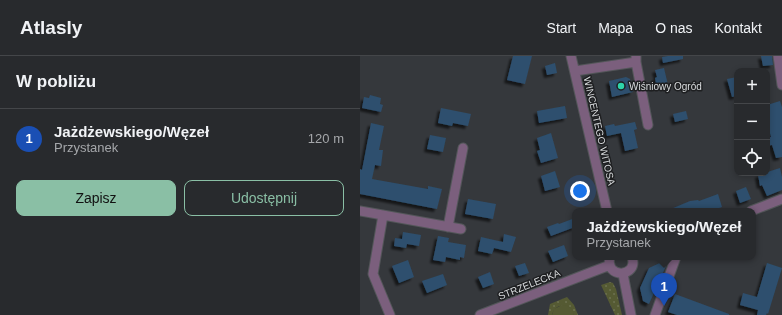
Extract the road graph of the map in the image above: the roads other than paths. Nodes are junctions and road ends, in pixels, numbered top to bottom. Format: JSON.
{"nodes":[{"id":1,"x":571,"y":56,"type":"edge"},
{"id":2,"x":778,"y":56,"type":"edge"},
{"id":3,"x":636,"y":59,"type":"edge"},
{"id":4,"x":575,"y":71,"type":"junction"},
{"id":5,"x":782,"y":85,"type":"edge"},
{"id":6,"x":648,"y":125,"type":"dead end"},
{"id":7,"x":463,"y":148,"type":"dead end"},
{"id":8,"x":782,"y":199,"type":"edge"},
{"id":9,"x":606,"y":208,"type":"edge"},
{"id":10,"x":756,"y":209,"type":"edge"},
{"id":11,"x":360,"y":211,"type":"edge"},
{"id":12,"x":383,"y":215,"type":"junction"},
{"id":13,"x":448,"y":227,"type":"junction"},
{"id":14,"x":461,"y":229,"type":"dead end"},
{"id":15,"x":633,"y":260,"type":"edge"},
{"id":16,"x":675,"y":260,"type":"edge"},
{"id":17,"x":610,"y":261,"type":"edge"},
{"id":18,"x":623,"y":274,"type":"junction"},
{"id":19,"x":390,"y":315,"type":"edge"},
{"id":20,"x":480,"y":315,"type":"edge"},
{"id":21,"x":631,"y":315,"type":"edge"},
{"id":22,"x":655,"y":315,"type":"edge"}],
"edges":[{"from":1,"to":4,"type":"street","name":"WINCENTEGO WITOSA"},
{"from":2,"to":5,"type":"street"},
{"from":3,"to":4,"type":"street"},
{"from":3,"to":6,"type":"street"},
{"from":4,"to":9,"type":"street","name":"WINCENTEGO WITOSA"},
{"from":7,"to":13,"type":"street"},
{"from":8,"to":10,"type":"street"},
{"from":11,"to":12,"type":"street"},
{"from":12,"to":13,"type":"street"},
{"from":12,"to":19,"type":"street"},
{"from":13,"to":14,"type":"street"},
{"from":15,"to":18,"type":"street"},
{"from":16,"to":22,"type":"street"},
{"from":17,"to":18,"type":"street"},
{"from":17,"to":20,"type":"street","name":"STRZELECKA"},
{"from":18,"to":21,"type":"street"}]}
